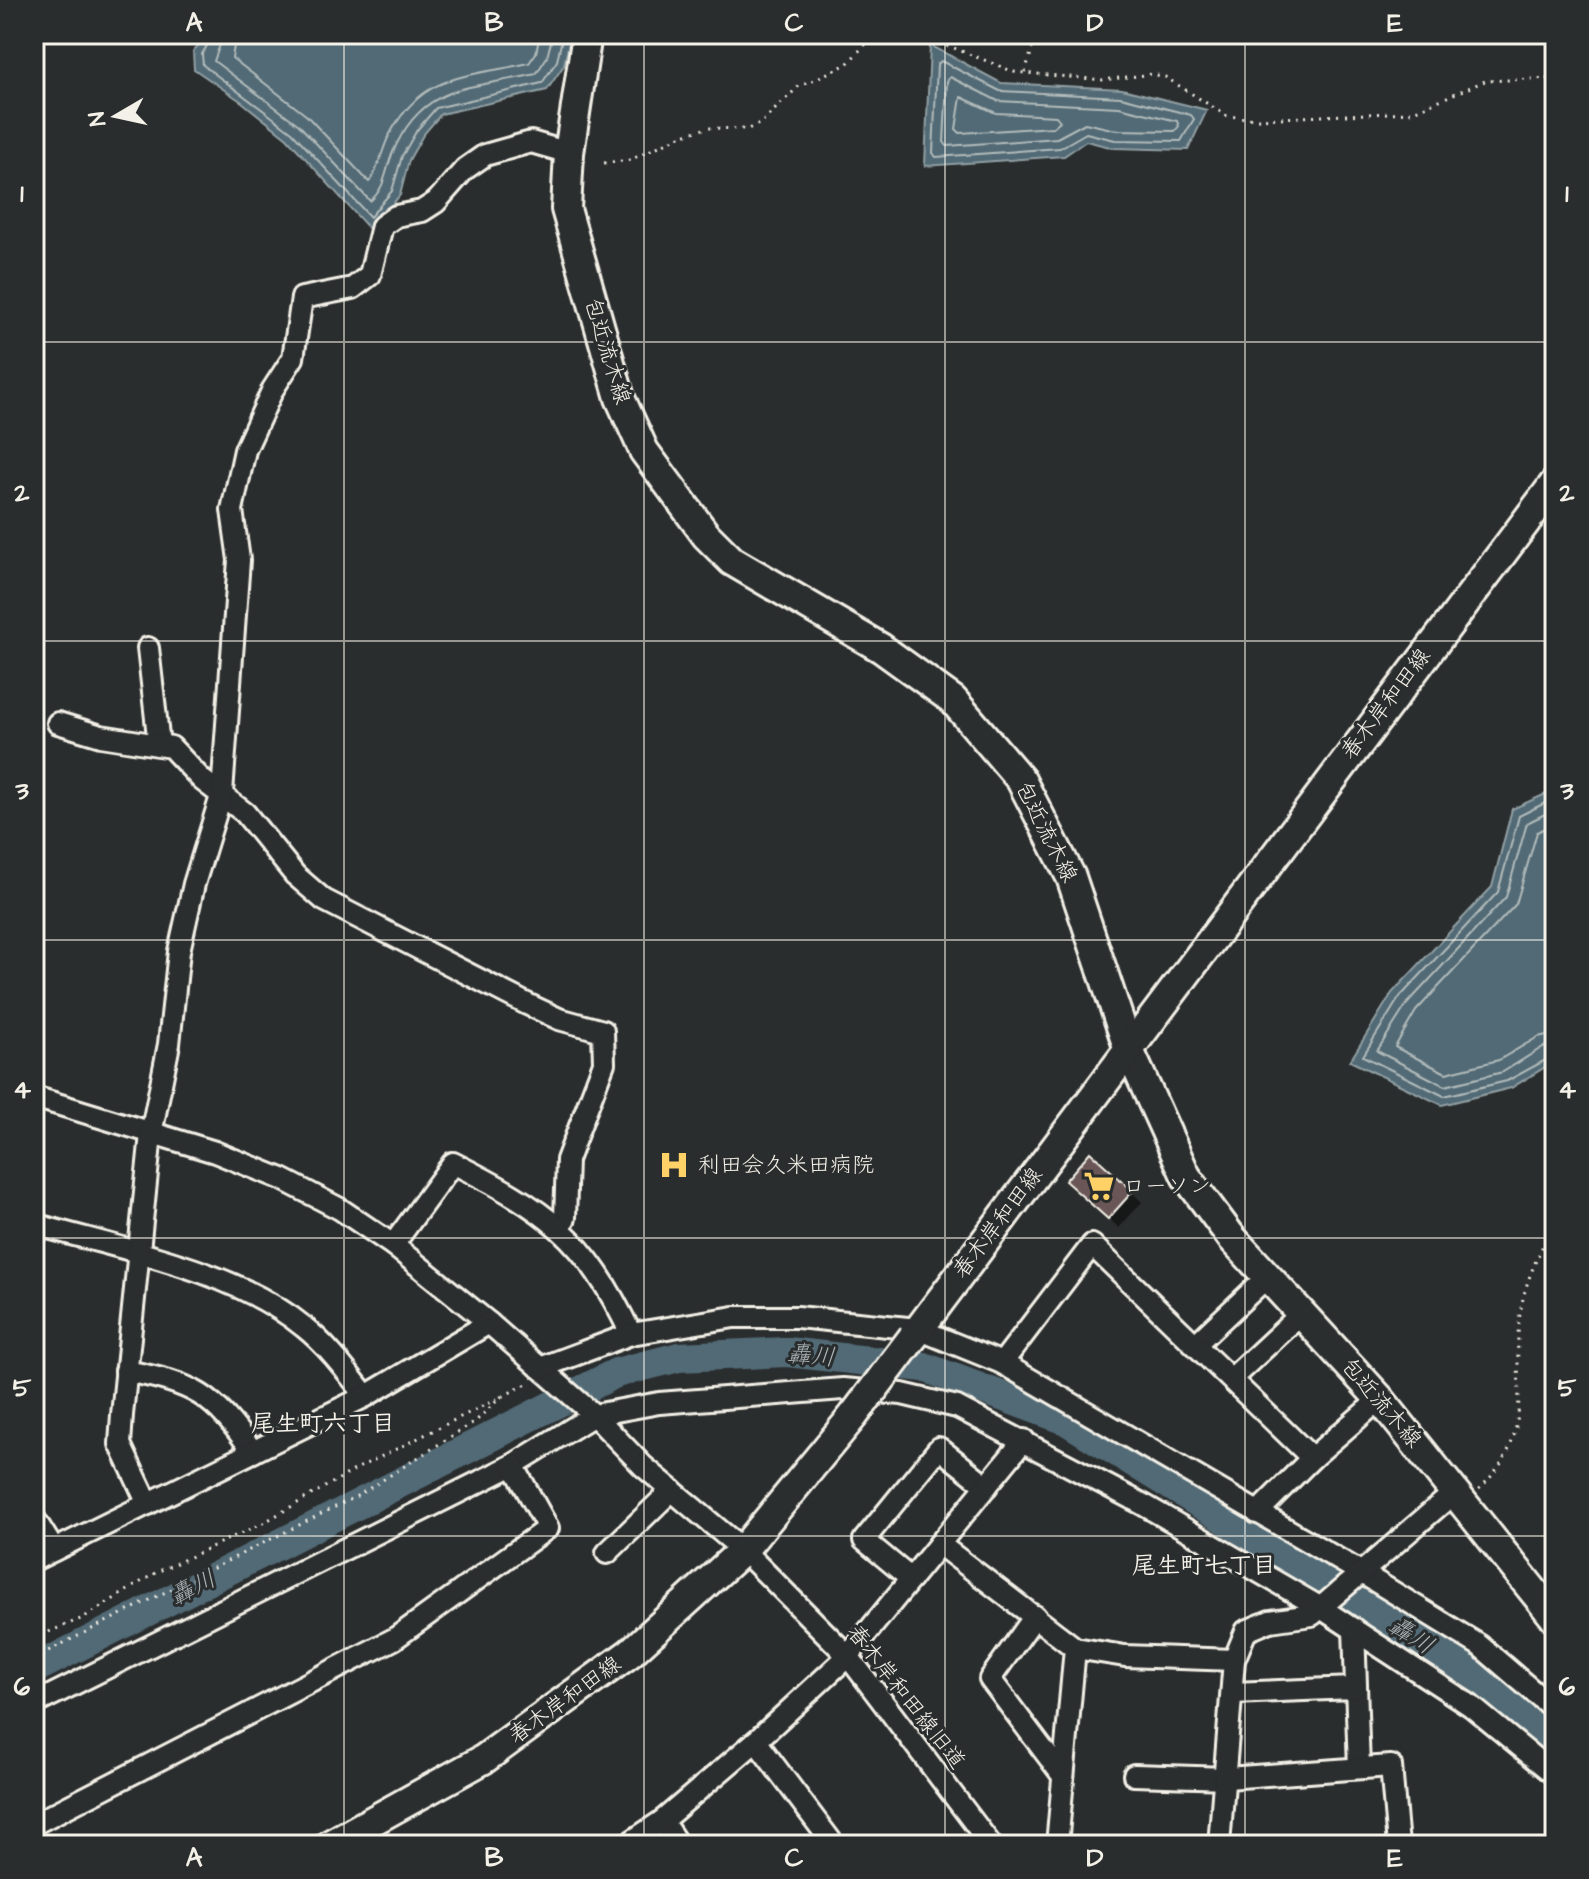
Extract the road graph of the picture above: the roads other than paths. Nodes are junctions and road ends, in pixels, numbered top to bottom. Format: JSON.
{"nodes":[{"id":1,"x":587,"y":34,"type":"edge"},
{"id":2,"x":569,"y":153,"type":"junction"},
{"id":3,"x":1555,"y":483,"type":"edge"},
{"id":4,"x":148,"y":648,"type":"dead end"},
{"id":5,"x":130,"y":683,"type":"dead end"},
{"id":6,"x":152,"y":688,"type":"junction"},
{"id":7,"x":58,"y":723,"type":"dead end"},
{"id":8,"x":159,"y":745,"type":"junction"},
{"id":9,"x":222,"y":793,"type":"junction"},
{"id":10,"x":1129,"y":1050,"type":"junction"},
{"id":11,"x":34,"y":1097,"type":"edge"},
{"id":12,"x":151,"y":1134,"type":"junction"},
{"id":13,"x":34,"y":1224,"type":"edge"},
{"id":14,"x":559,"y":1227,"type":"junction"},
{"id":15,"x":393,"y":1245,"type":"junction"},
{"id":16,"x":138,"y":1254,"type":"junction"},
{"id":17,"x":1267,"y":1277,"type":"junction"},
{"id":18,"x":1301,"y":1314,"type":"junction"},
{"id":19,"x":489,"y":1323,"type":"junction"},
{"id":20,"x":915,"y":1333,"type":"junction"},
{"id":21,"x":631,"y":1334,"type":"junction"},
{"id":22,"x":1197,"y":1343,"type":"junction"},
{"id":23,"x":1002,"y":1363,"type":"junction"},
{"id":24,"x":126,"y":1371,"type":"junction"},
{"id":25,"x":550,"y":1377,"type":"junction"},
{"id":26,"x":1231,"y":1379,"type":"junction"},
{"id":27,"x":366,"y":1396,"type":"junction"},
{"id":28,"x":1380,"y":1399,"type":"junction"},
{"id":29,"x":591,"y":1413,"type":"junction"},
{"id":30,"x":1024,"y":1440,"type":"junction"},
{"id":31,"x":253,"y":1452,"type":"junction"},
{"id":32,"x":1312,"y":1458,"type":"junction"},
{"id":33,"x":513,"y":1465,"type":"junction"},
{"id":34,"x":987,"y":1486,"type":"junction"},
{"id":35,"x":672,"y":1490,"type":"junction"},
{"id":36,"x":1460,"y":1497,"type":"junction"},
{"id":37,"x":148,"y":1504,"type":"junction"},
{"id":38,"x":1257,"y":1513,"type":"junction"},
{"id":39,"x":34,"y":1518,"type":"edge"},
{"id":40,"x":939,"y":1544,"type":"junction"},
{"id":41,"x":54,"y":1550,"type":"junction"},
{"id":42,"x":743,"y":1550,"type":"junction"},
{"id":43,"x":607,"y":1553,"type":"dead end"},
{"id":44,"x":34,"y":1560,"type":"edge"},
{"id":45,"x":1362,"y":1573,"type":"junction"},
{"id":46,"x":911,"y":1579,"type":"junction"},
{"id":47,"x":1321,"y":1608,"type":"junction"},
{"id":48,"x":1035,"y":1616,"type":"junction"},
{"id":49,"x":1555,"y":1618,"type":"edge"},
{"id":50,"x":1354,"y":1629,"type":"junction"},
{"id":51,"x":1075,"y":1648,"type":"junction"},
{"id":52,"x":848,"y":1656,"type":"junction"},
{"id":53,"x":1234,"y":1660,"type":"junction"},
{"id":54,"x":1354,"y":1688,"type":"junction"},
{"id":55,"x":1233,"y":1693,"type":"junction"},
{"id":56,"x":34,"y":1704,"type":"edge"},
{"id":57,"x":1555,"y":1710,"type":"edge"},
{"id":58,"x":756,"y":1741,"type":"junction"},
{"id":59,"x":1359,"y":1768,"type":"junction"},
{"id":60,"x":1134,"y":1775,"type":"dead end"},
{"id":61,"x":1555,"y":1775,"type":"edge"},
{"id":62,"x":1063,"y":1776,"type":"junction"},
{"id":63,"x":1227,"y":1778,"type":"junction"},
{"id":64,"x":662,"y":1821,"type":"junction"},
{"id":65,"x":34,"y":1824,"type":"edge"},
{"id":66,"x":329,"y":1845,"type":"edge"},
{"id":67,"x":626,"y":1845,"type":"edge"},
{"id":68,"x":678,"y":1845,"type":"edge"},
{"id":69,"x":834,"y":1845,"type":"edge"},
{"id":70,"x":991,"y":1845,"type":"edge"},
{"id":71,"x":1057,"y":1845,"type":"edge"},
{"id":72,"x":1219,"y":1845,"type":"edge"},
{"id":73,"x":1398,"y":1845,"type":"edge"}],
"edges":[{"from":1,"to":2,"type":"street","name":"包近流木線"},
{"from":2,"to":9,"type":"street"},
{"from":2,"to":10,"type":"street","name":"包近流木線"},
{"from":3,"to":10,"type":"street","name":"春木岸和田線"},
{"from":4,"to":6,"type":"street"},
{"from":5,"to":6,"type":"street"},
{"from":6,"to":8,"type":"street"},
{"from":7,"to":8,"type":"street"},
{"from":8,"to":9,"type":"street"},
{"from":9,"to":12,"type":"street"},
{"from":9,"to":14,"type":"street"},
{"from":10,"to":17,"type":"street","name":"包近流木線"},
{"from":10,"to":20,"type":"street","name":"春木岸和田線"},
{"from":11,"to":12,"type":"street","name":"春木岸和田線旧道"},
{"from":12,"to":15,"type":"street","name":"春木岸和田線旧道"},
{"from":12,"to":16,"type":"street"},
{"from":13,"to":16,"type":"street"},
{"from":14,"to":15,"type":"street"},
{"from":14,"to":21,"type":"street"},
{"from":15,"to":19,"type":"street","name":"春木岸和田線旧道"},
{"from":16,"to":24,"type":"street"},
{"from":16,"to":27,"type":"street"},
{"from":17,"to":18,"type":"street","name":"包近流木線"},
{"from":17,"to":22,"type":"street"},
{"from":18,"to":26,"type":"street"},
{"from":18,"to":28,"type":"street","name":"包近流木線"},
{"from":19,"to":25,"type":"street","name":"春木岸和田線旧道"},
{"from":19,"to":27,"type":"street"},
{"from":20,"to":21,"type":"street"},
{"from":20,"to":23,"type":"street"},
{"from":20,"to":42,"type":"street","name":"春木岸和田線","bridge":true},
{"from":21,"to":25,"type":"street"},
{"from":22,"to":23,"type":"street"},
{"from":22,"to":26,"type":"street"},
{"from":23,"to":38,"type":"street"},
{"from":24,"to":31,"type":"street"},
{"from":24,"to":37,"type":"street"},
{"from":25,"to":29,"type":"street","name":"春木岸和田線旧道"},
{"from":26,"to":32,"type":"street"},
{"from":27,"to":31,"type":"street"},
{"from":28,"to":32,"type":"street"},
{"from":28,"to":36,"type":"street","name":"包近流木線"},
{"from":29,"to":30,"type":"street"},
{"from":29,"to":33,"type":"street"},
{"from":29,"to":35,"type":"street","name":"春木岸和田線旧道"},
{"from":30,"to":34,"type":"street"},
{"from":30,"to":47,"type":"street"},
{"from":31,"to":37,"type":"street"},
{"from":32,"to":38,"type":"street"},
{"from":33,"to":56,"type":"street"},
{"from":33,"to":65,"type":"street"},
{"from":34,"to":40,"type":"street"},
{"from":34,"to":46,"type":"street"},
{"from":35,"to":42,"type":"street","name":"春木岸和田線旧道"},
{"from":35,"to":43,"type":"street"},
{"from":36,"to":45,"type":"street"},
{"from":36,"to":49,"type":"street","name":"包近流木線"},
{"from":37,"to":41,"type":"street"},
{"from":38,"to":45,"type":"street"},
{"from":39,"to":41,"type":"street"},
{"from":40,"to":46,"type":"street"},
{"from":40,"to":48,"type":"street"},
{"from":41,"to":44,"type":"street"},
{"from":42,"to":52,"type":"street","name":"春木岸和田線旧道"},
{"from":42,"to":66,"type":"street","name":"春木岸和田線"},
{"from":45,"to":47,"type":"street"},
{"from":45,"to":57,"type":"street"},
{"from":46,"to":52,"type":"street"},
{"from":47,"to":50,"type":"street"},
{"from":47,"to":53,"type":"street"},
{"from":48,"to":51,"type":"street"},
{"from":48,"to":62,"type":"street"},
{"from":50,"to":54,"type":"street"},
{"from":50,"to":61,"type":"street"},
{"from":51,"to":53,"type":"street"},
{"from":51,"to":62,"type":"street"},
{"from":52,"to":58,"type":"street"},
{"from":52,"to":70,"type":"street","name":"春木岸和田線旧道"},
{"from":53,"to":55,"type":"street"},
{"from":54,"to":55,"type":"street"},
{"from":54,"to":59,"type":"street"},
{"from":55,"to":63,"type":"street"},
{"from":58,"to":64,"type":"street"},
{"from":58,"to":69,"type":"street"},
{"from":59,"to":63,"type":"street"},
{"from":59,"to":73,"type":"street"},
{"from":60,"to":63,"type":"street"},
{"from":62,"to":71,"type":"street"},
{"from":63,"to":72,"type":"street"},
{"from":64,"to":67,"type":"street"},
{"from":64,"to":68,"type":"street"}]}
